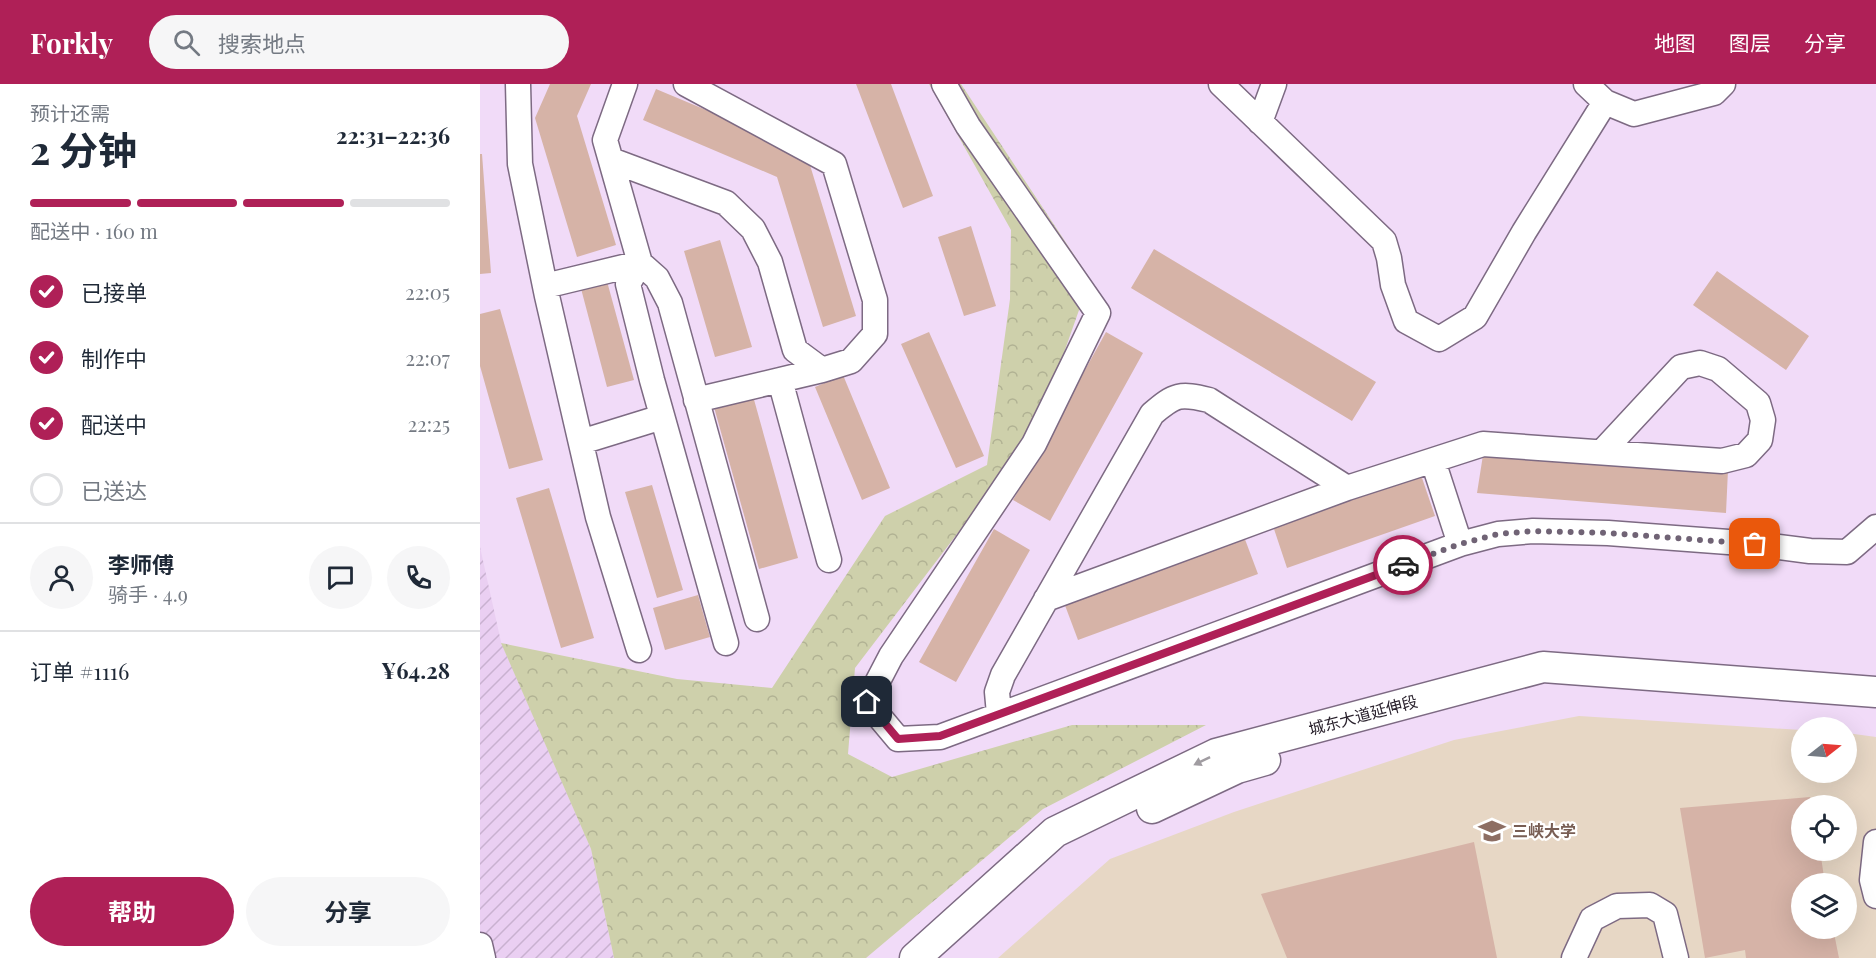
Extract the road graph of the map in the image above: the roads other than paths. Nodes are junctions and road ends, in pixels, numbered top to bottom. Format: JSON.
{"nodes":[{"id":1,"x":518,"y":84,"type":"edge"},
{"id":2,"x":625,"y":84,"type":"edge"},
{"id":3,"x":686,"y":84,"type":"edge"},
{"id":4,"x":944,"y":84,"type":"edge"},
{"id":5,"x":1221,"y":84,"type":"edge"},
{"id":6,"x":1274,"y":84,"type":"edge"},
{"id":7,"x":1586,"y":84,"type":"edge"},
{"id":8,"x":1723,"y":84,"type":"edge"},
{"id":9,"x":1605,"y":102,"type":"junction"},
{"id":10,"x":1260,"y":122,"type":"junction"},
{"id":11,"x":611,"y":160,"type":"junction"},
{"id":12,"x":640,"y":263,"type":"junction"},
{"id":13,"x":545,"y":286,"type":"junction"},
{"id":14,"x":822,"y":370,"type":"junction"},
{"id":15,"x":780,"y":380,"type":"junction"},
{"id":16,"x":696,"y":400,"type":"junction"},
{"id":17,"x":662,"y":417,"type":"junction"},
{"id":18,"x":581,"y":442,"type":"junction"},
{"id":19,"x":1602,"y":452,"type":"junction"},
{"id":20,"x":1433,"y":461,"type":"junction"},
{"id":21,"x":1347,"y":488,"type":"junction"},
{"id":22,"x":1876,"y":527,"type":"edge"},
{"id":23,"x":1460,"y":544,"type":"junction"},
{"id":24,"x":829,"y":560,"type":"dead end"},
{"id":25,"x":1046,"y":599,"type":"junction"},
{"id":26,"x":757,"y":620,"type":"dead end"},
{"id":27,"x":726,"y":643,"type":"dead end"},
{"id":28,"x":639,"y":650,"type":"dead end"},
{"id":29,"x":1876,"y":692,"type":"edge"},
{"id":30,"x":1876,"y":705,"type":"edge"},
{"id":31,"x":999,"y":714,"type":"junction"},
{"id":32,"x":1876,"y":842,"type":"edge"},
{"id":33,"x":1876,"y":896,"type":"edge"},
{"id":34,"x":480,"y":945,"type":"edge"},
{"id":35,"x":483,"y":958,"type":"edge"},
{"id":36,"x":915,"y":958,"type":"edge"},
{"id":37,"x":942,"y":958,"type":"edge"},
{"id":38,"x":1574,"y":958,"type":"edge"},
{"id":39,"x":1676,"y":958,"type":"edge"}],
"edges":[{"from":1,"to":13,"type":"street"},
{"from":2,"to":11,"type":"street"},
{"from":3,"to":14,"type":"street"},
{"from":4,"to":31,"type":"street"},
{"from":5,"to":10,"type":"street"},
{"from":6,"to":10,"type":"street"},
{"from":7,"to":9,"type":"street"},
{"from":8,"to":9,"type":"street"},
{"from":9,"to":10,"type":"street"},
{"from":11,"to":12,"type":"street"},
{"from":11,"to":14,"type":"street"},
{"from":12,"to":13,"type":"street"},
{"from":12,"to":16,"type":"street"},
{"from":12,"to":17,"type":"street"},
{"from":13,"to":18,"type":"street"},
{"from":14,"to":15,"type":"street"},
{"from":15,"to":16,"type":"street"},
{"from":15,"to":24,"type":"street"},
{"from":16,"to":26,"type":"street"},
{"from":17,"to":18,"type":"street"},
{"from":17,"to":27,"type":"street"},
{"from":18,"to":28,"type":"street"},
{"from":19,"to":19,"type":"street"},
{"from":19,"to":20,"type":"street"},
{"from":20,"to":21,"type":"street"},
{"from":20,"to":23,"type":"street"},
{"from":21,"to":25,"type":"street"},
{"from":21,"to":25,"type":"street"},
{"from":22,"to":23,"type":"street"},
{"from":23,"to":31,"type":"street"},
{"from":25,"to":31,"type":"street"},
{"from":29,"to":36,"type":"main road","name":"城东大道延伸段","one_way":true},
{"from":30,"to":37,"type":"main road","name":"城东大道延伸段"},
{"from":32,"to":33,"type":"street"},
{"from":34,"to":35,"type":"street"},
{"from":38,"to":39,"type":"street"}]}
